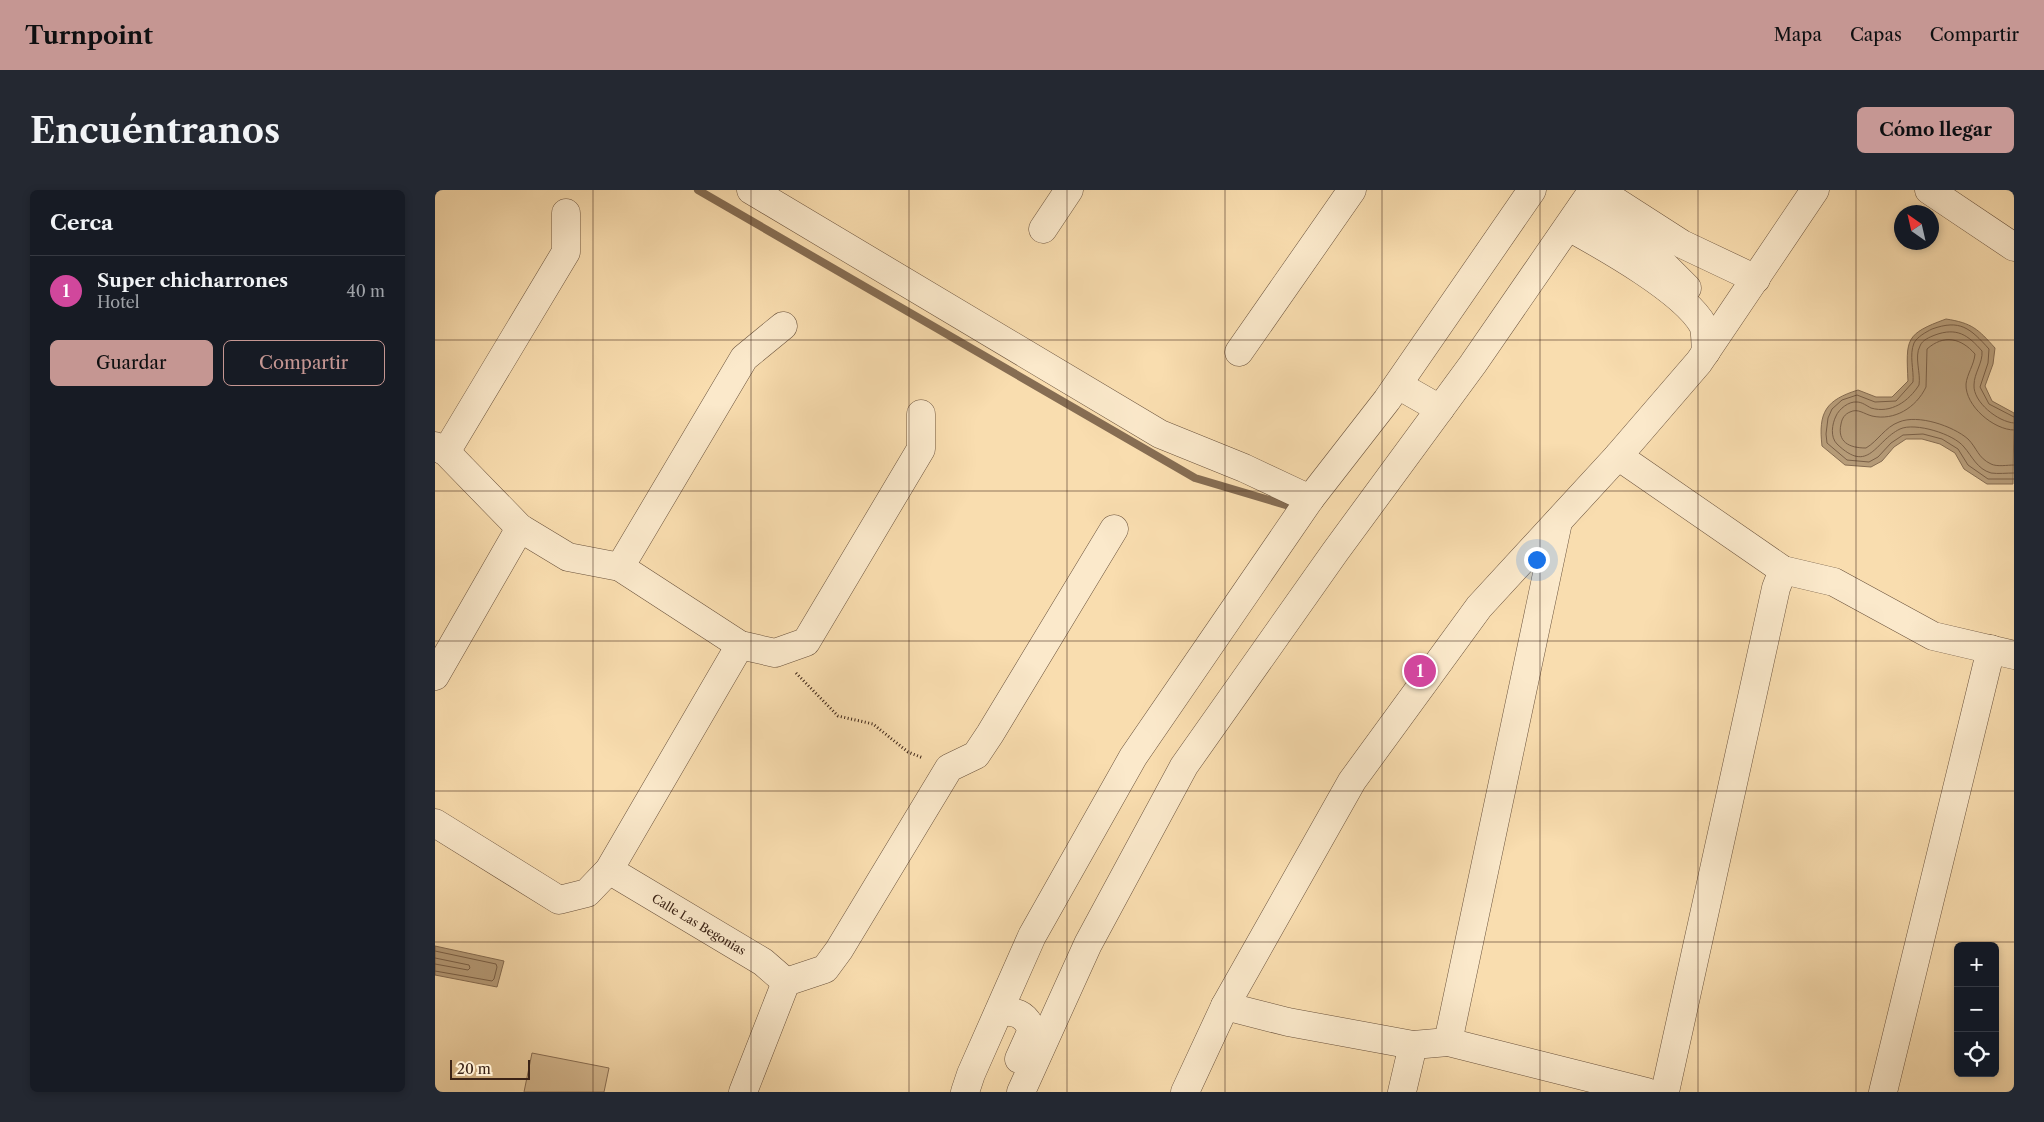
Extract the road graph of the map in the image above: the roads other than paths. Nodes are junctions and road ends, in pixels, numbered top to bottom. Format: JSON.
{"nodes":[{"id":1,"x":751,"y":190,"type":"edge"},
{"id":2,"x":1069,"y":190,"type":"edge"},
{"id":3,"x":1352,"y":190,"type":"edge"},
{"id":4,"x":1532,"y":190,"type":"edge"},
{"id":5,"x":1634,"y":190,"type":"edge"},
{"id":6,"x":1815,"y":190,"type":"edge"},
{"id":7,"x":1929,"y":190,"type":"edge"},
{"id":8,"x":1585,"y":204,"type":"edge"},
{"id":9,"x":567,"y":213,"type":"dead end"},
{"id":10,"x":1043,"y":229,"type":"dead end"},
{"id":11,"x":2014,"y":247,"type":"edge"},
{"id":12,"x":1773,"y":254,"type":"junction"},
{"id":13,"x":1756,"y":279,"type":"junction"},
{"id":14,"x":783,"y":326,"type":"dead end"},
{"id":15,"x":1724,"y":327,"type":"junction"},
{"id":16,"x":1239,"y":352,"type":"dead end"},
{"id":17,"x":1706,"y":352,"type":"junction"},
{"id":18,"x":1398,"y":385,"type":"junction"},
{"id":19,"x":1440,"y":409,"type":"junction"},
{"id":20,"x":921,"y":414,"type":"dead end"},
{"id":21,"x":440,"y":449,"type":"edge"},
{"id":22,"x":1617,"y":456,"type":"junction"},
{"id":23,"x":1310,"y":499,"type":"junction"},
{"id":24,"x":1559,"y":521,"type":"junction"},
{"id":25,"x":521,"y":528,"type":"junction"},
{"id":26,"x":1114,"y":529,"type":"dead end"},
{"id":27,"x":620,"y":567,"type":"junction"},
{"id":28,"x":1783,"y":570,"type":"junction"},
{"id":29,"x":740,"y":645,"type":"junction"},
{"id":30,"x":2003,"y":652,"type":"edge"},
{"id":31,"x":435,"y":676,"type":"edge"},
{"id":32,"x":435,"y":823,"type":"edge"},
{"id":33,"x":609,"y":870,"type":"junction"},
{"id":34,"x":787,"y":982,"type":"junction"},
{"id":35,"x":1225,"y":1006,"type":"junction"},
{"id":36,"x":999,"y":1012,"type":"junction"},
{"id":37,"x":1448,"y":1042,"type":"junction"},
{"id":38,"x":1413,"y":1045,"type":"junction"},
{"id":39,"x":1636,"y":1091,"type":"edge"},
{"id":40,"x":743,"y":1092,"type":"edge"},
{"id":41,"x":965,"y":1092,"type":"edge"},
{"id":42,"x":1017,"y":1092,"type":"edge"},
{"id":43,"x":1021,"y":1092,"type":"edge"},
{"id":44,"x":1185,"y":1092,"type":"edge"},
{"id":45,"x":1402,"y":1092,"type":"edge"},
{"id":46,"x":1665,"y":1092,"type":"edge"},
{"id":47,"x":1883,"y":1092,"type":"edge"}],
"edges":[{"from":1,"to":23,"type":"street"},
{"from":2,"to":10,"type":"street"},
{"from":3,"to":16,"type":"street"},
{"from":4,"to":18,"type":"street"},
{"from":5,"to":12,"type":"street"},
{"from":6,"to":12,"type":"street"},
{"from":7,"to":11,"type":"street"},
{"from":8,"to":13,"type":"street"},
{"from":8,"to":15,"type":"street"},
{"from":8,"to":17,"type":"street"},
{"from":8,"to":19,"type":"street"},
{"from":9,"to":21,"type":"street"},
{"from":12,"to":13,"type":"street"},
{"from":13,"to":15,"type":"street"},
{"from":14,"to":27,"type":"street"},
{"from":15,"to":17,"type":"street"},
{"from":17,"to":22,"type":"street"},
{"from":18,"to":19,"type":"street"},
{"from":18,"to":23,"type":"street"},
{"from":19,"to":43,"type":"street"},
{"from":20,"to":29,"type":"street"},
{"from":21,"to":25,"type":"street"},
{"from":22,"to":24,"type":"street"},
{"from":22,"to":28,"type":"street"},
{"from":23,"to":36,"type":"street"},
{"from":24,"to":35,"type":"street"},
{"from":24,"to":37,"type":"street"},
{"from":25,"to":27,"type":"street"},
{"from":25,"to":31,"type":"street"},
{"from":26,"to":34,"type":"street"},
{"from":27,"to":29,"type":"street"},
{"from":28,"to":30,"type":"street"},
{"from":28,"to":46,"type":"street"},
{"from":29,"to":33,"type":"street"},
{"from":30,"to":47,"type":"street"},
{"from":32,"to":33,"type":"street"},
{"from":33,"to":34,"type":"street","name":"Calle Las Begonias"},
{"from":34,"to":40,"type":"street"},
{"from":35,"to":38,"type":"street"},
{"from":35,"to":44,"type":"street"},
{"from":36,"to":41,"type":"street"},
{"from":36,"to":42,"type":"street"},
{"from":37,"to":38,"type":"street"},
{"from":37,"to":39,"type":"street"},
{"from":38,"to":45,"type":"street"}]}
